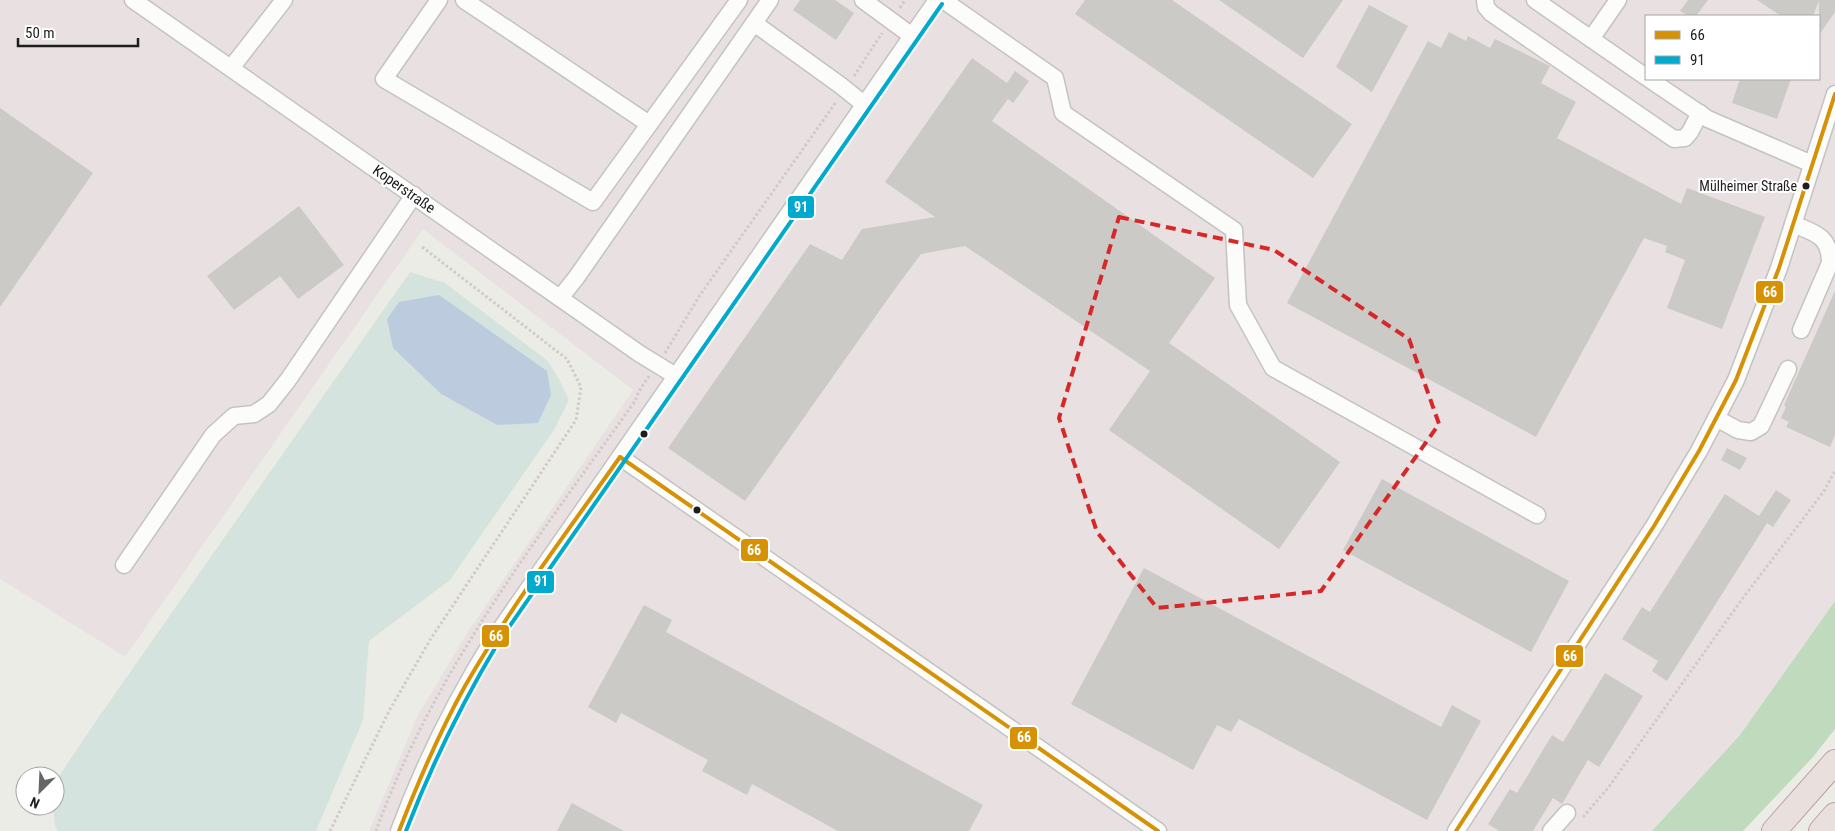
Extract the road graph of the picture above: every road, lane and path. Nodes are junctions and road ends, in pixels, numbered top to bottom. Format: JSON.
{"nodes":[{"id":1,"x":133,"y":0,"type":"edge"},
{"id":2,"x":284,"y":0,"type":"edge"},
{"id":3,"x":439,"y":0,"type":"edge"},
{"id":4,"x":464,"y":0,"type":"edge"},
{"id":5,"x":739,"y":0,"type":"edge"},
{"id":6,"x":770,"y":0,"type":"edge"},
{"id":7,"x":863,"y":0,"type":"edge"},
{"id":8,"x":906,"y":0,"type":"edge"},
{"id":9,"x":937,"y":0,"type":"edge"},
{"id":10,"x":943,"y":0,"type":"edge"},
{"id":11,"x":1485,"y":0,"type":"edge"},
{"id":12,"x":1535,"y":0,"type":"edge"},
{"id":13,"x":1618,"y":0,"type":"edge"},
{"id":14,"x":892,"y":20,"type":"junction"},
{"id":15,"x":754,"y":23,"type":"junction"},
{"id":16,"x":912,"y":36,"type":"junction"},
{"id":17,"x":1591,"y":39,"type":"junction"},
{"id":18,"x":231,"y":68,"type":"junction"},
{"id":19,"x":1645,"y":76,"type":"edge"},
{"id":20,"x":1651,"y":80,"type":"edge"},
{"id":21,"x":845,"y":89,"type":"junction"},
{"id":22,"x":1835,"y":94,"type":"edge"},
{"id":23,"x":865,"y":105,"type":"junction"},
{"id":24,"x":1700,"y":113,"type":"junction"},
{"id":25,"x":649,"y":124,"type":"junction"},
{"id":26,"x":1812,"y":164,"type":"junction"},
{"id":27,"x":414,"y":195,"type":"junction"},
{"id":28,"x":1793,"y":224,"type":"junction"},
{"id":29,"x":421,"y":246,"type":"dead end"},
{"id":30,"x":560,"y":298,"type":"junction"},
{"id":31,"x":1801,"y":330,"type":"dead end"},
{"id":32,"x":657,"y":365,"type":"junction"},
{"id":33,"x":1788,"y":369,"type":"dead end"},
{"id":34,"x":676,"y":376,"type":"junction"},
{"id":35,"x":1716,"y":418,"type":"junction"},
{"id":36,"x":620,"y":457,"type":"junction"},
{"id":37,"x":1835,"y":471,"type":"edge"},
{"id":38,"x":1537,"y":515,"type":"dead end"},
{"id":39,"x":124,"y":565,"type":"dead end"},
{"id":40,"x":1835,"y":762,"type":"edge"},
{"id":41,"x":1835,"y":815,"type":"edge"},
{"id":42,"x":1572,"y":818,"type":"joint"},
{"id":43,"x":330,"y":831,"type":"edge"},
{"id":44,"x":376,"y":831,"type":"edge"},
{"id":45,"x":399,"y":831,"type":"edge"},
{"id":46,"x":1158,"y":831,"type":"edge"},
{"id":47,"x":1456,"y":831,"type":"edge"},
{"id":48,"x":1551,"y":831,"type":"edge"},
{"id":49,"x":1774,"y":831,"type":"edge"},
{"id":50,"x":1820,"y":831,"type":"edge"}],
"edges":[{"from":1,"to":18,"type":"street","name":"Koperstraße"},
{"from":2,"to":18,"type":"street"},
{"from":3,"to":25,"type":"street"},
{"from":4,"to":25,"type":"street"},
{"from":5,"to":25,"type":"street"},
{"from":6,"to":15,"type":"street"},
{"from":7,"to":14,"type":"street"},
{"from":8,"to":14,"type":"path"},
{"from":9,"to":16,"type":"street"},
{"from":10,"to":38,"type":"street"},
{"from":11,"to":24,"type":"street"},
{"from":12,"to":17,"type":"street"},
{"from":13,"to":17,"type":"street"},
{"from":14,"to":16,"type":"street"},
{"from":14,"to":21,"type":"path"},
{"from":15,"to":21,"type":"street"},
{"from":15,"to":30,"type":"street"},
{"from":16,"to":23,"type":"street"},
{"from":17,"to":19,"type":"street"},
{"from":18,"to":27,"type":"street","name":"Koperstraße"},
{"from":20,"to":24,"type":"street"},
{"from":21,"to":23,"type":"street"},
{"from":21,"to":32,"type":"path"},
{"from":22,"to":26,"type":"street"},
{"from":23,"to":34,"type":"street"},
{"from":24,"to":26,"type":"street"},
{"from":26,"to":28,"type":"street"},
{"from":27,"to":30,"type":"street","name":"Koperstraße"},
{"from":27,"to":39,"type":"street"},
{"from":28,"to":31,"type":"street"},
{"from":28,"to":35,"type":"street"},
{"from":29,"to":43,"type":"path"},
{"from":30,"to":32,"type":"street","name":"Koperstraße"},
{"from":32,"to":34,"type":"street","name":"Koperstraße"},
{"from":32,"to":44,"type":"path"},
{"from":33,"to":35,"type":"street"},
{"from":34,"to":36,"type":"street"},
{"from":35,"to":47,"type":"street"},
{"from":36,"to":45,"type":"street"},
{"from":36,"to":46,"type":"street"},
{"from":37,"to":42,"type":"path"},
{"from":40,"to":49,"type":"highway"},
{"from":41,"to":50,"type":"highway"},
{"from":42,"to":48,"type":"street"}]}
